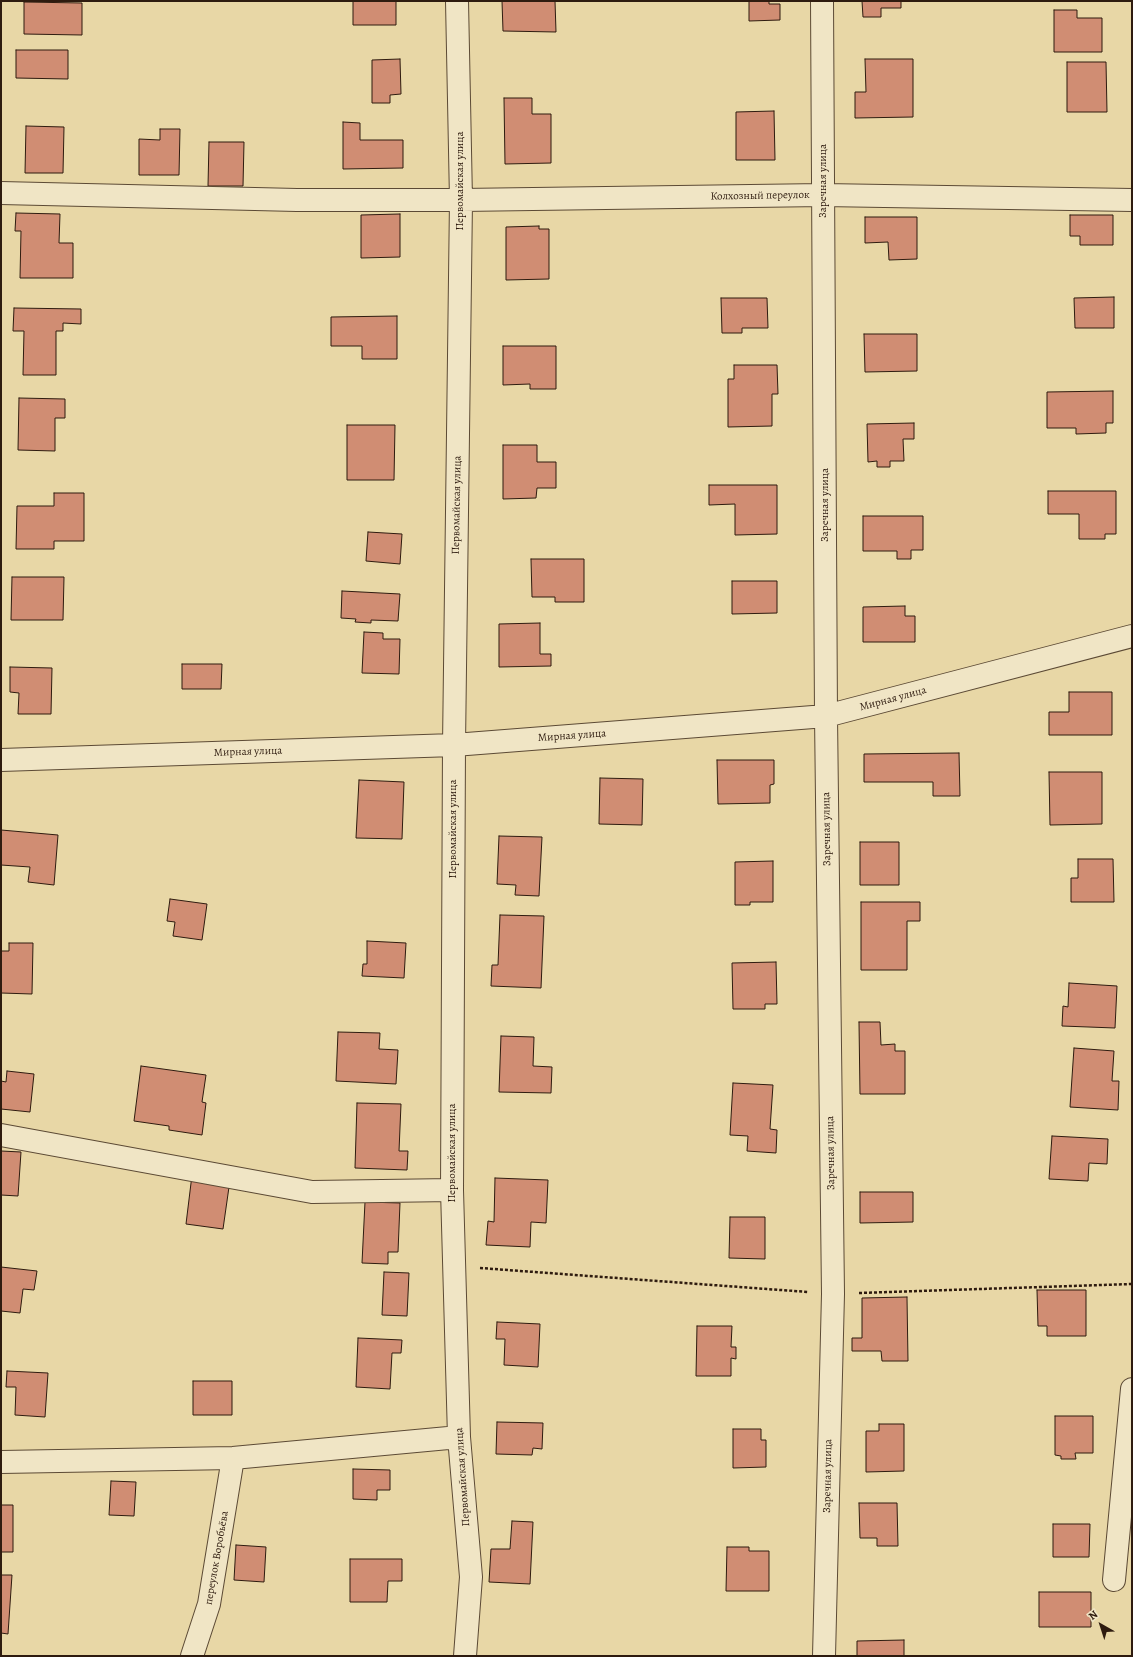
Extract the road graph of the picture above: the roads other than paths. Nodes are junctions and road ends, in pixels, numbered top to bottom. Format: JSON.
{"nodes":[{"id":1,"x":457,"y":1,"type":"edge"},
{"id":2,"x":822,"y":1,"type":"edge"},
{"id":3,"x":1,"y":193,"type":"edge"},
{"id":4,"x":823,"y":195,"type":"junction"},
{"id":5,"x":461,"y":200,"type":"junction"},
{"id":6,"x":1132,"y":200,"type":"edge"},
{"id":7,"x":1132,"y":636,"type":"edge"},
{"id":8,"x":826,"y":716,"type":"junction"},
{"id":9,"x":454,"y":745,"type":"junction"},
{"id":10,"x":1,"y":760,"type":"edge"},
{"id":11,"x":1,"y":1135,"type":"edge"},
{"id":12,"x":452,"y":1190,"type":"junction"},
{"id":13,"x":1132,"y":1389,"type":"edge"},
{"id":14,"x":459,"y":1437,"type":"junction"},
{"id":15,"x":234,"y":1458,"type":"junction"},
{"id":16,"x":1,"y":1462,"type":"edge"},
{"id":17,"x":1114,"y":1580,"type":"dead end"},
{"id":18,"x":192,"y":1656,"type":"edge"},
{"id":19,"x":466,"y":1656,"type":"edge"},
{"id":20,"x":824,"y":1656,"type":"edge"}],
"edges":[{"from":1,"to":5,"type":"street","name":"Первомайская улица"},
{"from":2,"to":4,"type":"street","name":"Заречная улица"},
{"from":3,"to":5,"type":"street","name":"Колхозный переулок"},
{"from":4,"to":5,"type":"street","name":"Колхозный переулок"},
{"from":4,"to":6,"type":"street","name":"Колхозный переулок"},
{"from":4,"to":8,"type":"street","name":"Заречная улица"},
{"from":5,"to":9,"type":"street","name":"Первомайская улица"},
{"from":7,"to":8,"type":"street","name":"Мирная улица"},
{"from":8,"to":9,"type":"street","name":"Мирная улица"},
{"from":8,"to":20,"type":"street","name":"Заречная улица"},
{"from":9,"to":10,"type":"street","name":"Мирная улица"},
{"from":9,"to":12,"type":"street","name":"Первомайская улица"},
{"from":11,"to":12,"type":"street"},
{"from":12,"to":14,"type":"street","name":"Первомайская улица"},
{"from":13,"to":17,"type":"street"},
{"from":14,"to":15,"type":"street"},
{"from":14,"to":19,"type":"street","name":"Первомайская улица"},
{"from":15,"to":16,"type":"street"},
{"from":15,"to":18,"type":"street","name":"переулок Воробьёва"}]}
